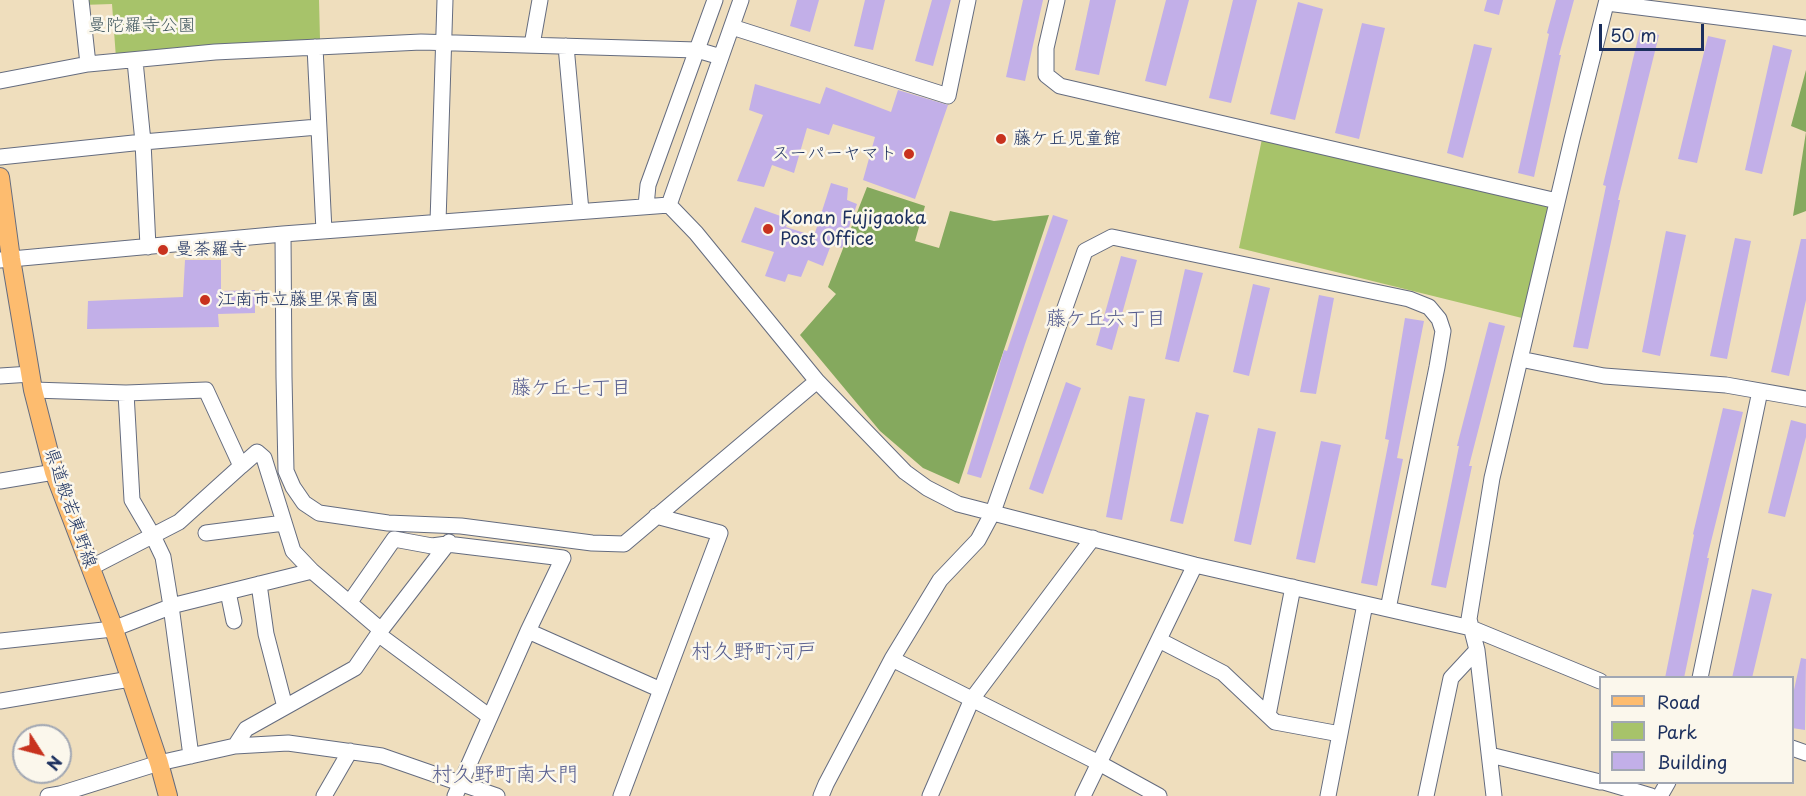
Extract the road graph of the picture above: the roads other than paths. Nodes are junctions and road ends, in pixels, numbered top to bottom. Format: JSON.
{"nodes":[{"id":1,"x":81,"y":0,"type":"edge"},
{"id":2,"x":444,"y":0,"type":"edge"},
{"id":3,"x":540,"y":0,"type":"edge"},
{"id":4,"x":715,"y":0,"type":"edge"},
{"id":5,"x":741,"y":0,"type":"edge"},
{"id":6,"x":968,"y":0,"type":"edge"},
{"id":7,"x":1057,"y":0,"type":"edge"},
{"id":8,"x":1607,"y":1,"type":"edge"},
{"id":9,"x":732,"y":27,"type":"junction"},
{"id":10,"x":1806,"y":28,"type":"edge"},
{"id":11,"x":444,"y":42,"type":"junction"},
{"id":12,"x":532,"y":45,"type":"junction"},
{"id":13,"x":566,"y":46,"type":"junction"},
{"id":14,"x":315,"y":47,"type":"junction"},
{"id":15,"x":707,"y":53,"type":"junction"},
{"id":16,"x":135,"y":60,"type":"junction"},
{"id":17,"x":88,"y":63,"type":"junction"},
{"id":18,"x":0,"y":81,"type":"edge"},
{"id":19,"x":318,"y":127,"type":"junction"},
{"id":20,"x":143,"y":142,"type":"junction"},
{"id":21,"x":0,"y":157,"type":"edge"},
{"id":22,"x":0,"y":177,"type":"edge"},
{"id":23,"x":1557,"y":201,"type":"junction"},
{"id":24,"x":669,"y":205,"type":"junction"},
{"id":25,"x":646,"y":206,"type":"junction"},
{"id":26,"x":581,"y":211,"type":"junction"},
{"id":27,"x":438,"y":222,"type":"junction"},
{"id":28,"x":324,"y":231,"type":"junction"},
{"id":29,"x":283,"y":234,"type":"junction"},
{"id":30,"x":148,"y":247,"type":"junction"},
{"id":31,"x":5,"y":259,"type":"edge"},
{"id":32,"x":1520,"y":359,"type":"junction"},
{"id":33,"x":0,"y":376,"type":"edge"},
{"id":34,"x":817,"y":381,"type":"junction"},
{"id":35,"x":32,"y":382,"type":"junction"},
{"id":36,"x":1760,"y":391,"type":"junction"},
{"id":37,"x":126,"y":393,"type":"junction"},
{"id":38,"x":1806,"y":399,"type":"edge"},
{"id":39,"x":241,"y":466,"type":"junction"},
{"id":40,"x":54,"y":472,"type":"junction"},
{"id":41,"x":0,"y":481,"type":"edge"},
{"id":42,"x":993,"y":512,"type":"junction"},
{"id":43,"x":656,"y":516,"type":"junction"},
{"id":44,"x":284,"y":523,"type":"junction"},
{"id":45,"x":460,"y":526,"type":"junction"},
{"id":46,"x":206,"y":532,"type":"dead end"},
{"id":47,"x":153,"y":536,"type":"junction"},
{"id":48,"x":1093,"y":538,"type":"junction"},
{"id":49,"x":447,"y":544,"type":"junction"},
{"id":50,"x":1195,"y":565,"type":"junction"},
{"id":51,"x":90,"y":568,"type":"junction"},
{"id":52,"x":312,"y":571,"type":"junction"},
{"id":53,"x":259,"y":584,"type":"junction"},
{"id":54,"x":1293,"y":587,"type":"junction"},
{"id":55,"x":228,"y":592,"type":"junction"},
{"id":56,"x":351,"y":599,"type":"dead end"},
{"id":57,"x":1365,"y":604,"type":"junction"},
{"id":58,"x":171,"y":606,"type":"junction"},
{"id":59,"x":1388,"y":609,"type":"junction"},
{"id":60,"x":234,"y":621,"type":"dead end"},
{"id":61,"x":1471,"y":628,"type":"junction"},
{"id":62,"x":113,"y":629,"type":"junction"},
{"id":63,"x":528,"y":631,"type":"junction"},
{"id":64,"x":382,"y":634,"type":"junction"},
{"id":65,"x":1159,"y":640,"type":"junction"},
{"id":66,"x":0,"y":641,"type":"edge"},
{"id":67,"x":1477,"y":650,"type":"junction"},
{"id":68,"x":892,"y":659,"type":"junction"},
{"id":69,"x":1700,"y":676,"type":"edge"},
{"id":70,"x":130,"y":679,"type":"junction"},
{"id":71,"x":1599,"y":681,"type":"edge"},
{"id":72,"x":661,"y":690,"type":"junction"},
{"id":73,"x":972,"y":699,"type":"junction"},
{"id":74,"x":0,"y":701,"type":"edge"},
{"id":75,"x":285,"y":707,"type":"junction"},
{"id":76,"x":1268,"y":715,"type":"junction"},
{"id":77,"x":490,"y":717,"type":"junction"},
{"id":78,"x":1340,"y":734,"type":"junction"},
{"id":79,"x":235,"y":746,"type":"junction"},
{"id":80,"x":350,"y":751,"type":"junction"},
{"id":81,"x":1490,"y":754,"type":"junction"},
{"id":82,"x":191,"y":756,"type":"junction"},
{"id":83,"x":159,"y":763,"type":"junction"},
{"id":84,"x":1099,"y":763,"type":"junction"},
{"id":85,"x":1599,"y":781,"type":"edge"},
{"id":86,"x":1608,"y":784,"type":"edge"},
{"id":87,"x":1622,"y":789,"type":"edge"},
{"id":88,"x":457,"y":790,"type":"edge"},
{"id":89,"x":48,"y":796,"type":"edge"},
{"id":90,"x":168,"y":796,"type":"edge"},
{"id":91,"x":324,"y":796,"type":"edge"},
{"id":92,"x":497,"y":796,"type":"edge"},
{"id":93,"x":621,"y":796,"type":"edge"},
{"id":94,"x":821,"y":796,"type":"edge"},
{"id":95,"x":930,"y":796,"type":"edge"},
{"id":96,"x":1083,"y":796,"type":"edge"},
{"id":97,"x":1159,"y":796,"type":"edge"},
{"id":98,"x":1328,"y":796,"type":"edge"},
{"id":99,"x":1426,"y":796,"type":"edge"},
{"id":100,"x":1494,"y":796,"type":"edge"},
{"id":101,"x":1651,"y":796,"type":"edge"}],
"edges":[{"from":1,"to":17,"type":"street"},
{"from":2,"to":11,"type":"street"},
{"from":3,"to":12,"type":"street"},
{"from":4,"to":15,"type":"street"},
{"from":5,"to":9,"type":"street"},
{"from":6,"to":9,"type":"street"},
{"from":7,"to":23,"type":"street"},
{"from":8,"to":10,"type":"street"},
{"from":8,"to":23,"type":"street"},
{"from":9,"to":15,"type":"street"},
{"from":11,"to":12,"type":"street"},
{"from":11,"to":14,"type":"street"},
{"from":11,"to":27,"type":"street"},
{"from":12,"to":13,"type":"street"},
{"from":13,"to":15,"type":"street"},
{"from":13,"to":26,"type":"street"},
{"from":14,"to":16,"type":"street"},
{"from":14,"to":19,"type":"street"},
{"from":15,"to":24,"type":"street"},
{"from":15,"to":25,"type":"street"},
{"from":16,"to":17,"type":"street"},
{"from":16,"to":20,"type":"street"},
{"from":17,"to":18,"type":"street"},
{"from":19,"to":20,"type":"street"},
{"from":19,"to":28,"type":"street"},
{"from":20,"to":21,"type":"street"},
{"from":20,"to":30,"type":"street"},
{"from":22,"to":31,"type":"main road","name":"県道般若東野線"},
{"from":23,"to":32,"type":"street"},
{"from":24,"to":25,"type":"street"},
{"from":24,"to":34,"type":"street"},
{"from":25,"to":26,"type":"street"},
{"from":26,"to":27,"type":"street"},
{"from":27,"to":28,"type":"street"},
{"from":28,"to":29,"type":"street"},
{"from":29,"to":30,"type":"street"},
{"from":29,"to":45,"type":"street"},
{"from":30,"to":31,"type":"street"},
{"from":31,"to":35,"type":"main road","name":"県道般若東野線"},
{"from":32,"to":36,"type":"street"},
{"from":32,"to":61,"type":"street"},
{"from":33,"to":35,"type":"street"},
{"from":34,"to":42,"type":"street"},
{"from":34,"to":43,"type":"street"},
{"from":35,"to":37,"type":"street"},
{"from":35,"to":40,"type":"main road","name":"県道般若東野線"},
{"from":36,"to":38,"type":"street"},
{"from":36,"to":69,"type":"street"},
{"from":37,"to":39,"type":"street"},
{"from":37,"to":47,"type":"street"},
{"from":39,"to":44,"type":"street"},
{"from":39,"to":47,"type":"street"},
{"from":40,"to":41,"type":"street"},
{"from":40,"to":51,"type":"main road","name":"県道般若東野線"},
{"from":42,"to":48,"type":"street"},
{"from":42,"to":59,"type":"street"},
{"from":42,"to":68,"type":"street"},
{"from":43,"to":45,"type":"street"},
{"from":43,"to":72,"type":"street"},
{"from":44,"to":46,"type":"street"},
{"from":44,"to":52,"type":"street"},
{"from":45,"to":49,"type":"street"},
{"from":47,"to":51,"type":"street"},
{"from":47,"to":58,"type":"street"},
{"from":48,"to":50,"type":"street"},
{"from":48,"to":73,"type":"street"},
{"from":49,"to":56,"type":"street"},
{"from":49,"to":63,"type":"street"},
{"from":49,"to":64,"type":"street"},
{"from":50,"to":54,"type":"street"},
{"from":50,"to":65,"type":"street"},
{"from":51,"to":62,"type":"main road","name":"県道般若東野線"},
{"from":52,"to":53,"type":"street"},
{"from":52,"to":64,"type":"street"},
{"from":53,"to":55,"type":"street"},
{"from":53,"to":75,"type":"street"},
{"from":54,"to":57,"type":"street"},
{"from":54,"to":76,"type":"street"},
{"from":55,"to":58,"type":"street"},
{"from":55,"to":60,"type":"street"},
{"from":57,"to":59,"type":"street"},
{"from":57,"to":78,"type":"street"},
{"from":58,"to":62,"type":"street"},
{"from":58,"to":82,"type":"street"},
{"from":59,"to":61,"type":"street"},
{"from":61,"to":67,"type":"street"},
{"from":61,"to":71,"type":"street"},
{"from":62,"to":66,"type":"street"},
{"from":62,"to":70,"type":"main road","name":"県道般若東野線"},
{"from":63,"to":72,"type":"street"},
{"from":63,"to":77,"type":"street"},
{"from":64,"to":75,"type":"street"},
{"from":64,"to":77,"type":"street"},
{"from":65,"to":76,"type":"street"},
{"from":65,"to":84,"type":"street"},
{"from":67,"to":81,"type":"street"},
{"from":67,"to":99,"type":"street"},
{"from":68,"to":73,"type":"street"},
{"from":68,"to":94,"type":"street"},
{"from":70,"to":74,"type":"street"},
{"from":70,"to":83,"type":"main road","name":"県道般若東野線"},
{"from":72,"to":93,"type":"street"},
{"from":73,"to":84,"type":"street"},
{"from":73,"to":95,"type":"street"},
{"from":75,"to":79,"type":"street"},
{"from":76,"to":78,"type":"street"},
{"from":77,"to":88,"type":"street"},
{"from":78,"to":98,"type":"street"},
{"from":79,"to":80,"type":"street"},
{"from":79,"to":82,"type":"street"},
{"from":80,"to":88,"type":"street"},
{"from":80,"to":91,"type":"street"},
{"from":81,"to":85,"type":"street"},
{"from":81,"to":100,"type":"street"},
{"from":82,"to":83,"type":"street"},
{"from":83,"to":89,"type":"street"},
{"from":83,"to":90,"type":"main road","name":"県道般若東野線"},
{"from":84,"to":96,"type":"street"},
{"from":84,"to":97,"type":"street"},
{"from":86,"to":87,"type":"street"},
{"from":87,"to":101,"type":"street"},
{"from":88,"to":92,"type":"street"}]}
